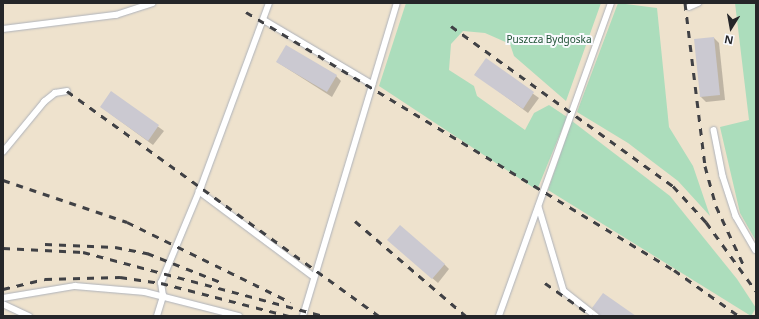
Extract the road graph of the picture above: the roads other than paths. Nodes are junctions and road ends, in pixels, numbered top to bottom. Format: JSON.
{"nodes":[{"id":1,"x":152,"y":3,"type":"edge"},
{"id":2,"x":269,"y":3,"type":"edge"},
{"id":3,"x":397,"y":3,"type":"edge"},
{"id":4,"x":611,"y":3,"type":"edge"},
{"id":5,"x":698,"y":3,"type":"edge"},
{"id":6,"x":689,"y":7,"type":"dead end"},
{"id":7,"x":264,"y":20,"type":"junction"},
{"id":8,"x":3,"y":29,"type":"edge"},
{"id":9,"x":372,"y":84,"type":"junction"},
{"id":10,"x":67,"y":91,"type":"dead end"},
{"id":11,"x":714,"y":130,"type":"dead end"},
{"id":12,"x":3,"y":152,"type":"edge"},
{"id":13,"x":199,"y":191,"type":"junction"},
{"id":14,"x":538,"y":207,"type":"junction"},
{"id":15,"x":756,"y":250,"type":"edge"},
{"id":16,"x":313,"y":276,"type":"junction"},
{"id":17,"x":163,"y":296,"type":"junction"},
{"id":18,"x":3,"y":298,"type":"edge"},
{"id":19,"x":3,"y":304,"type":"edge"},
{"id":20,"x":29,"y":316,"type":"edge"},
{"id":21,"x":157,"y":316,"type":"edge"},
{"id":22,"x":239,"y":316,"type":"edge"},
{"id":23,"x":303,"y":316,"type":"edge"},
{"id":24,"x":499,"y":316,"type":"edge"},
{"id":25,"x":596,"y":316,"type":"edge"}],
"edges":[{"from":1,"to":8,"type":"lane"},
{"from":2,"to":7,"type":"lane"},
{"from":3,"to":9,"type":"lane"},
{"from":4,"to":14,"type":"lane"},
{"from":5,"to":6,"type":"lane"},
{"from":7,"to":9,"type":"lane"},
{"from":7,"to":13,"type":"lane"},
{"from":9,"to":16,"type":"lane"},
{"from":10,"to":12,"type":"lane"},
{"from":11,"to":15,"type":"lane"},
{"from":13,"to":16,"type":"lane"},
{"from":13,"to":17,"type":"lane"},
{"from":14,"to":24,"type":"lane"},
{"from":14,"to":25,"type":"lane"},
{"from":16,"to":23,"type":"lane"},
{"from":17,"to":18,"type":"lane"},
{"from":17,"to":21,"type":"lane"},
{"from":17,"to":22,"type":"lane"},
{"from":19,"to":20,"type":"lane"}]}
